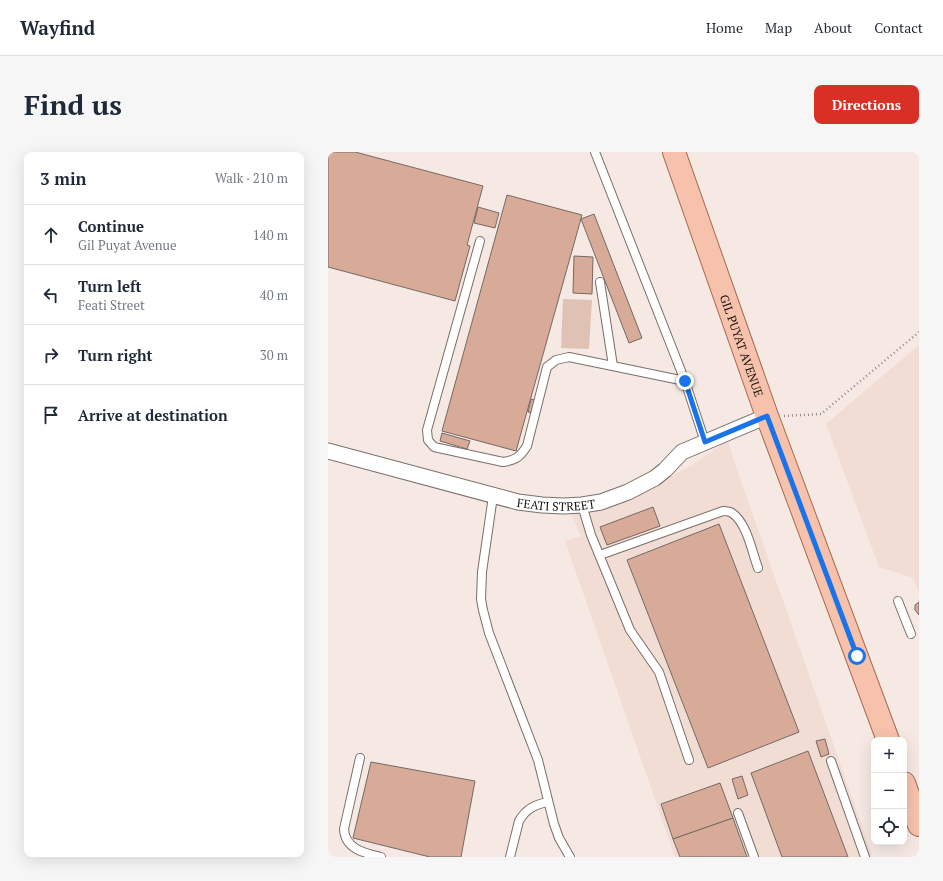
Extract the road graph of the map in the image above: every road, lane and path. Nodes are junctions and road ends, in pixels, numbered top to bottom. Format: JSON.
{"nodes":[{"id":1,"x":595,"y":152,"type":"edge"},
{"id":2,"x":674,"y":152,"type":"edge"},
{"id":3,"x":480,"y":240,"type":"dead end"},
{"id":4,"x":600,"y":282,"type":"dead end"},
{"id":5,"x":919,"y":332,"type":"edge"},
{"id":6,"x":613,"y":366,"type":"junction"},
{"id":7,"x":685,"y":381,"type":"junction"},
{"id":8,"x":767,"y":416,"type":"junction"},
{"id":9,"x":705,"y":442,"type":"junction"},
{"id":10,"x":328,"y":451,"type":"edge"},
{"id":11,"x":493,"y":496,"type":"junction"},
{"id":12,"x":582,"y":505,"type":"junction"},
{"id":13,"x":600,"y":555,"type":"junction"},
{"id":14,"x":758,"y":568,"type":"dead end"},
{"id":15,"x":898,"y":602,"type":"dead end"},
{"id":16,"x":911,"y":634,"type":"dead end"},
{"id":17,"x":887,"y":737,"type":"edge"},
{"id":18,"x":360,"y":758,"type":"dead end"},
{"id":19,"x":689,"y":760,"type":"dead end"},
{"id":20,"x":831,"y":761,"type":"dead end"},
{"id":21,"x":907,"y":791,"type":"edge"},
{"id":22,"x":547,"y":802,"type":"junction"},
{"id":23,"x":738,"y":813,"type":"dead end"},
{"id":24,"x":919,"y":825,"type":"edge"},
{"id":25,"x":381,"y":857,"type":"edge"},
{"id":26,"x":510,"y":857,"type":"edge"},
{"id":27,"x":570,"y":857,"type":"edge"},
{"id":28,"x":754,"y":857,"type":"edge"},
{"id":29,"x":865,"y":857,"type":"edge"}],
"edges":[{"from":1,"to":7,"type":"lane"},
{"from":2,"to":8,"type":"main road","name":"GIL PUYAT AVENUE"},
{"from":3,"to":6,"type":"lane"},
{"from":4,"to":6,"type":"lane"},
{"from":5,"to":8,"type":"path"},
{"from":6,"to":7,"type":"lane"},
{"from":7,"to":9,"type":"lane"},
{"from":8,"to":9,"type":"street","name":"FEATI STREET"},
{"from":8,"to":17,"type":"main road","name":"GIL PUYAT AVENUE"},
{"from":9,"to":12,"type":"street","name":"FEATI STREET"},
{"from":10,"to":11,"type":"street","name":"FEATI STREET"},
{"from":11,"to":12,"type":"street","name":"FEATI STREET"},
{"from":11,"to":22,"type":"lane"},
{"from":12,"to":13,"type":"lane"},
{"from":13,"to":14,"type":"lane"},
{"from":13,"to":19,"type":"lane"},
{"from":15,"to":16,"type":"lane"},
{"from":18,"to":25,"type":"lane"},
{"from":20,"to":29,"type":"lane"},
{"from":21,"to":24,"type":"main road"},
{"from":22,"to":26,"type":"lane"},
{"from":22,"to":27,"type":"lane"},
{"from":23,"to":28,"type":"lane"}]}
